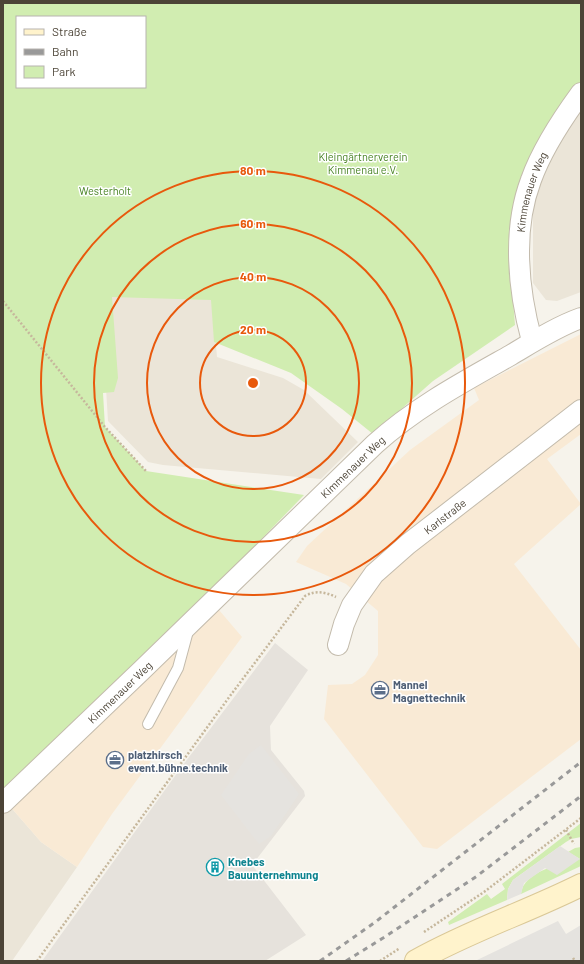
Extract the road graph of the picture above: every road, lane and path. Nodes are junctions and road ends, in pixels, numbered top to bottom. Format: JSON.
{"nodes":[{"id":1,"x":581,"y":93,"type":"edge"},
{"id":2,"x":3,"y":301,"type":"edge"},
{"id":3,"x":581,"y":318,"type":"edge"},
{"id":4,"x":532,"y":341,"type":"junction"},
{"id":5,"x":581,"y":410,"type":"edge"},
{"id":6,"x":146,"y":471,"type":"dead end"},
{"id":7,"x":352,"y":605,"type":"junction"},
{"id":8,"x":190,"y":623,"type":"junction"},
{"id":9,"x":338,"y":645,"type":"dead end"},
{"id":10,"x":148,"y":724,"type":"dead end"},
{"id":11,"x":3,"y":802,"type":"edge"},
{"id":12,"x":581,"y":818,"type":"edge"},
{"id":13,"x":566,"y":830,"type":"junction"},
{"id":14,"x":574,"y":844,"type":"dead end"},
{"id":15,"x":581,"y":885,"type":"edge"},
{"id":16,"x":418,"y":936,"type":"dead end"},
{"id":17,"x":411,"y":953,"type":"edge"},
{"id":18,"x":37,"y":961,"type":"edge"},
{"id":19,"x":380,"y":961,"type":"edge"}],
"edges":[{"from":1,"to":4,"type":"street","name":"Kimmenauer Weg"},
{"from":2,"to":6,"type":"path"},
{"from":3,"to":4,"type":"street"},
{"from":4,"to":8,"type":"street","name":"Kimmenauer Weg"},
{"from":5,"to":7,"type":"street","name":"Karlstraße"},
{"from":7,"to":9,"type":"street","name":"Karlstraße"},
{"from":7,"to":18,"type":"path"},
{"from":8,"to":10,"type":"lane"},
{"from":8,"to":11,"type":"street","name":"Kimmenauer Weg"},
{"from":12,"to":13,"type":"path"},
{"from":13,"to":14,"type":"path"},
{"from":13,"to":16,"type":"path"},
{"from":15,"to":17,"type":"street"},
{"from":17,"to":19,"type":"path"}]}
